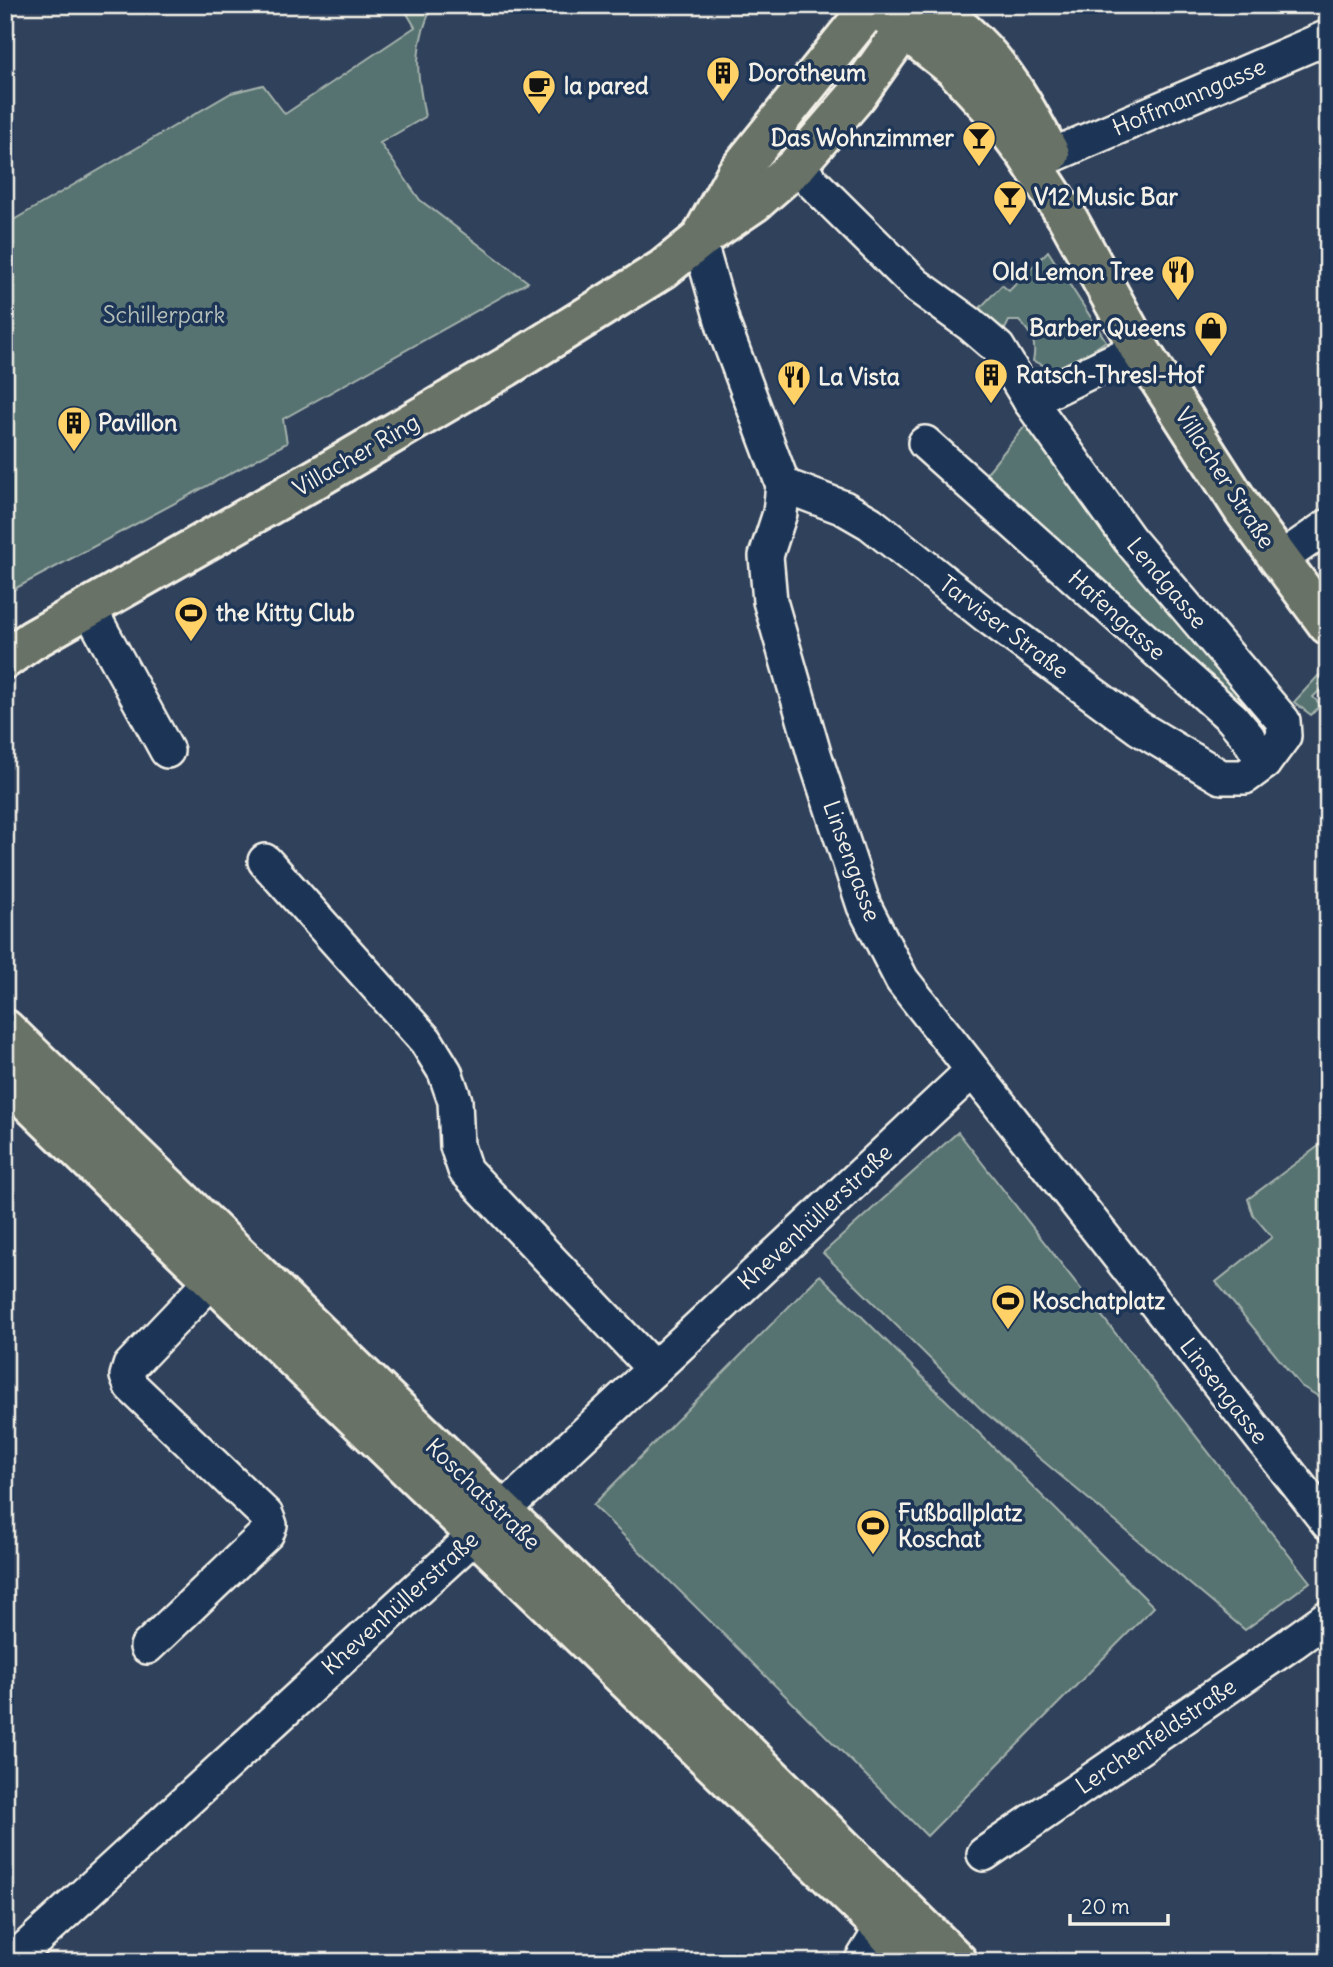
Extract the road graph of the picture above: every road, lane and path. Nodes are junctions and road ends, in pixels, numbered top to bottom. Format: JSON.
{"nodes":[{"id":1,"x":873,"y":5,"type":"edge"},
{"id":2,"x":920,"y":13,"type":"edge"},
{"id":3,"x":1328,"y":37,"type":"edge"},
{"id":4,"x":1051,"y":156,"type":"junction"},
{"id":5,"x":796,"y":166,"type":"junction"},
{"id":6,"x":1066,"y":217,"type":"junction"},
{"id":7,"x":699,"y":240,"type":"junction"},
{"id":8,"x":1139,"y":348,"type":"junction"},
{"id":9,"x":1030,"y":401,"type":"junction"},
{"id":10,"x":925,"y":443,"type":"dead end"},
{"id":11,"x":783,"y":485,"type":"junction"},
{"id":12,"x":1328,"y":526,"type":"edge"},
{"id":13,"x":1279,"y":560,"type":"junction"},
{"id":14,"x":89,"y":608,"type":"junction"},
{"id":15,"x":1328,"y":625,"type":"edge"},
{"id":16,"x":5,"y":659,"type":"edge"},
{"id":17,"x":167,"y":751,"type":"dead end"},
{"id":18,"x":1264,"y":763,"type":"junction"},
{"id":19,"x":265,"y":861,"type":"dead end"},
{"id":20,"x":5,"y":1029,"type":"edge"},
{"id":21,"x":972,"y":1071,"type":"junction"},
{"id":22,"x":5,"y":1079,"type":"edge"},
{"id":23,"x":213,"y":1279,"type":"junction"},
{"id":24,"x":653,"y":1369,"type":"junction"},
{"id":25,"x":489,"y":1522,"type":"junction"},
{"id":26,"x":1328,"y":1523,"type":"edge"},
{"id":27,"x":1328,"y":1617,"type":"edge"},
{"id":28,"x":148,"y":1647,"type":"dead end"},
{"id":29,"x":984,"y":1854,"type":"dead end"},
{"id":30,"x":880,"y":1925,"type":"junction"},
{"id":31,"x":862,"y":1961,"type":"edge"},
{"id":32,"x":11,"y":1962,"type":"edge"},
{"id":33,"x":913,"y":1962,"type":"edge"},
{"id":34,"x":958,"y":1962,"type":"edge"}],
"edges":[{"from":1,"to":2,"type":"main road"},
{"from":1,"to":7,"type":"main road","name":"Villacher Ring"},
{"from":2,"to":4,"type":"main road","name":"Villacher Straße"},
{"from":2,"to":5,"type":"main road","name":"Villacher Ring"},
{"from":2,"to":6,"type":"main road","name":"Villacher Straße"},
{"from":3,"to":4,"type":"street","name":"Hoffmanngasse"},
{"from":4,"to":6,"type":"main road","name":"Villacher Straße"},
{"from":5,"to":7,"type":"main road","name":"Villacher Ring"},
{"from":5,"to":9,"type":"street","name":"Lendgasse"},
{"from":6,"to":8,"type":"main road","name":"Villacher Straße"},
{"from":7,"to":11,"type":"street","name":"Linsengasse"},
{"from":7,"to":14,"type":"main road","name":"Villacher Ring"},
{"from":8,"to":9,"type":"street"},
{"from":8,"to":13,"type":"main road","name":"Villacher Straße"},
{"from":9,"to":18,"type":"street","name":"Lendgasse"},
{"from":10,"to":18,"type":"street","name":"Hafengasse"},
{"from":11,"to":18,"type":"street","name":"Tarviser Straße"},
{"from":11,"to":21,"type":"street","name":"Linsengasse"},
{"from":12,"to":13,"type":"street"},
{"from":13,"to":15,"type":"main road","name":"Villacher Straße"},
{"from":14,"to":16,"type":"main road","name":"Villacher Ring"},
{"from":14,"to":17,"type":"street"},
{"from":19,"to":24,"type":"street"},
{"from":20,"to":25,"type":"main road","name":"Koschatstraße"},
{"from":21,"to":24,"type":"street","name":"Khevenhüllerstraße"},
{"from":21,"to":26,"type":"street","name":"Linsengasse"},
{"from":22,"to":23,"type":"main road","name":"Koschatstraße"},
{"from":23,"to":25,"type":"main road","name":"Koschatstraße"},
{"from":23,"to":28,"type":"street"},
{"from":24,"to":25,"type":"street","name":"Khevenhüllerstraße"},
{"from":25,"to":30,"type":"main road","name":"Koschatstraße"},
{"from":25,"to":32,"type":"street","name":"Khevenhüllerstraße"},
{"from":25,"to":34,"type":"main road","name":"Koschatstraße"},
{"from":27,"to":29,"type":"street","name":"Lerchenfeldstraße"},
{"from":30,"to":31,"type":"street"},
{"from":30,"to":33,"type":"main road","name":"Koschatstraße"}]}
